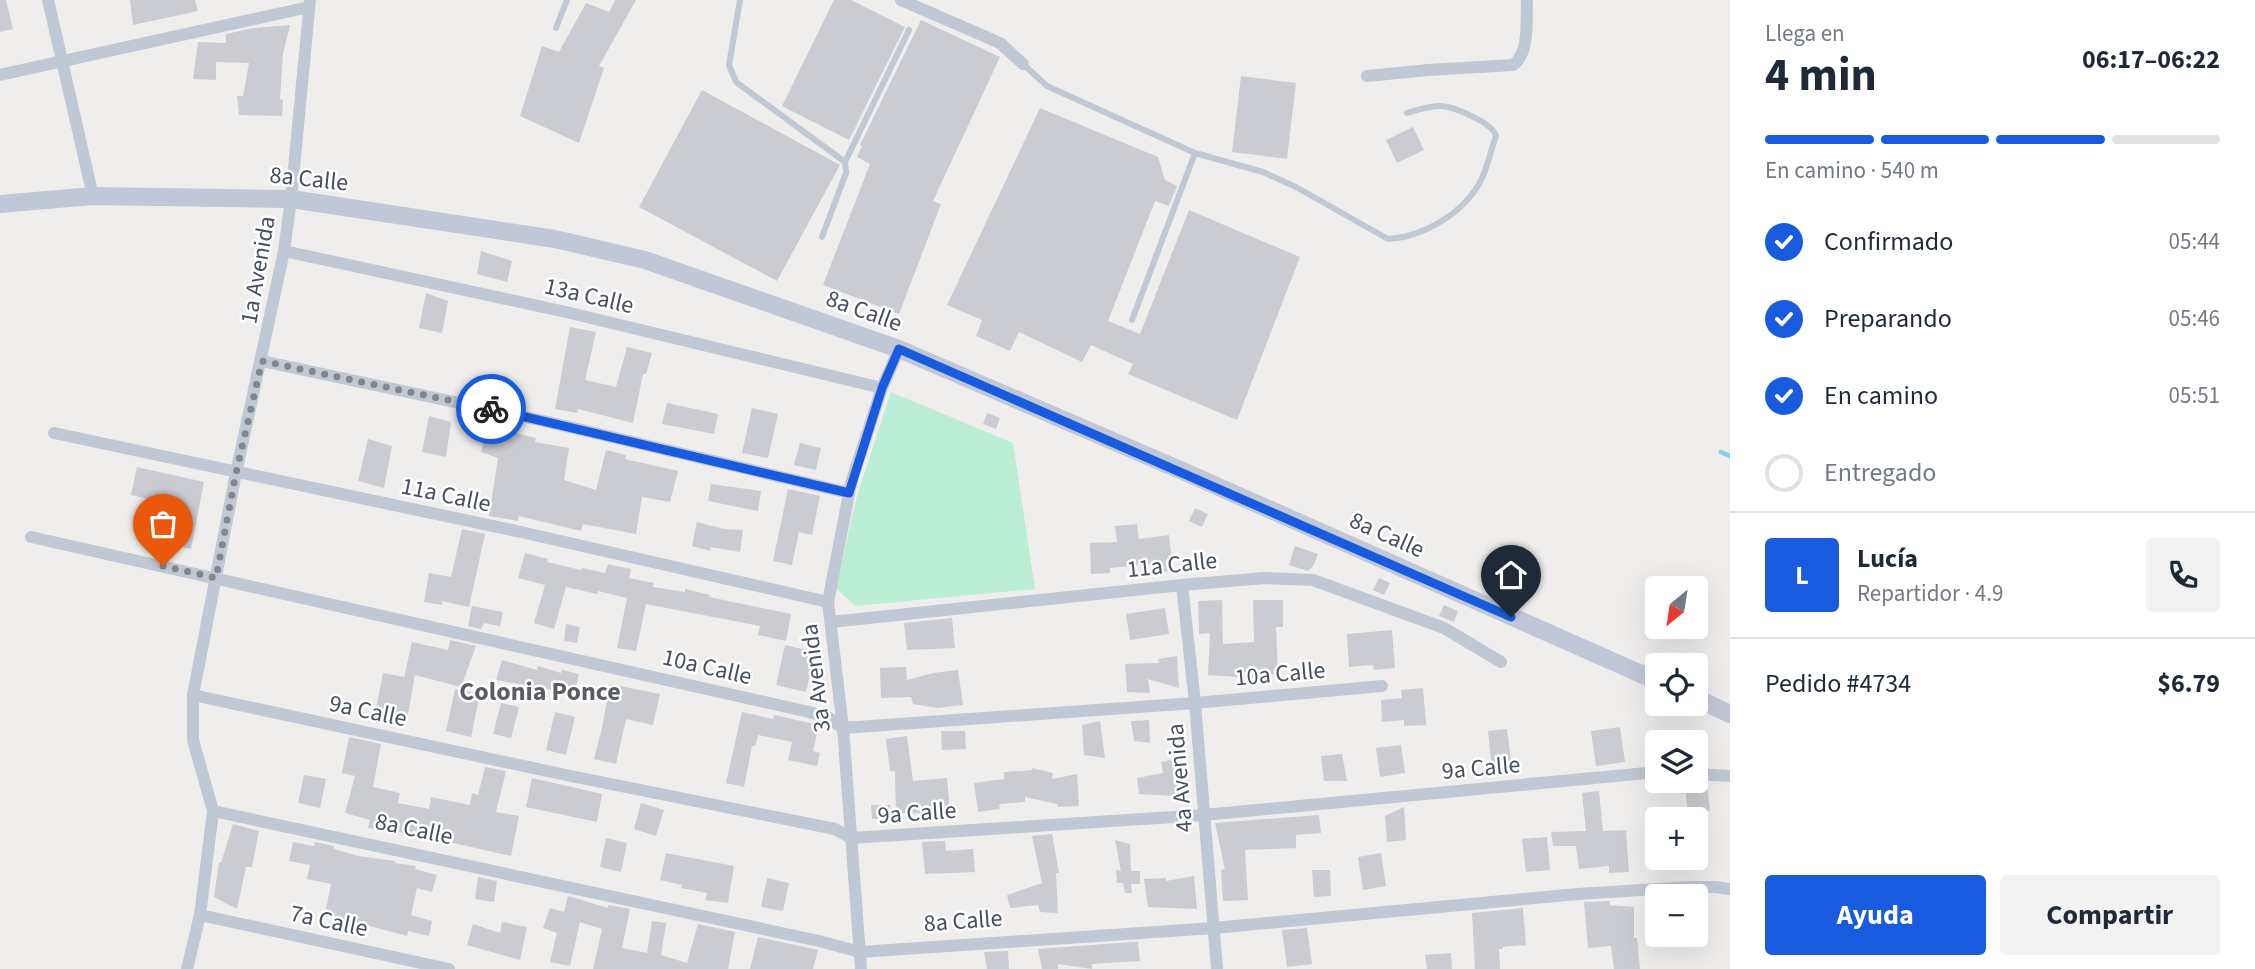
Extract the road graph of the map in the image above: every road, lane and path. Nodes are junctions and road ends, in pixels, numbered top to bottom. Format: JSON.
{"nodes":[{"id":1,"x":48,"y":0,"type":"edge"},
{"id":2,"x":567,"y":0,"type":"edge"},
{"id":3,"x":740,"y":0,"type":"edge"},
{"id":4,"x":901,"y":0,"type":"edge"},
{"id":5,"x":1527,"y":0,"type":"edge"},
{"id":6,"x":310,"y":3,"type":"edge"},
{"id":7,"x":556,"y":28,"type":"dead end"},
{"id":8,"x":909,"y":30,"type":"dead end"},
{"id":9,"x":62,"y":61,"type":"junction"},
{"id":10,"x":1023,"y":64,"type":"joint"},
{"id":11,"x":0,"y":75,"type":"edge"},
{"id":12,"x":1367,"y":76,"type":"dead end"},
{"id":13,"x":1407,"y":113,"type":"dead end"},
{"id":14,"x":1195,"y":153,"type":"junction"},
{"id":15,"x":845,"y":162,"type":"junction"},
{"id":16,"x":93,"y":196,"type":"junction"},
{"id":17,"x":292,"y":199,"type":"junction"},
{"id":18,"x":0,"y":204,"type":"edge"},
{"id":19,"x":822,"y":237,"type":"dead end"},
{"id":20,"x":284,"y":250,"type":"junction"},
{"id":21,"x":1132,"y":320,"type":"dead end"},
{"id":22,"x":899,"y":349,"type":"junction"},
{"id":23,"x":262,"y":361,"type":"junction"},
{"id":24,"x":882,"y":388,"type":"junction"},
{"id":25,"x":54,"y":433,"type":"dead end"},
{"id":26,"x":236,"y":473,"type":"junction"},
{"id":27,"x":849,"y":493,"type":"junction"},
{"id":28,"x":31,"y":537,"type":"dead end"},
{"id":29,"x":216,"y":578,"type":"junction"},
{"id":30,"x":1182,"y":585,"type":"junction"},
{"id":31,"x":828,"y":602,"type":"junction"},
{"id":32,"x":831,"y":622,"type":"junction"},
{"id":33,"x":1501,"y":662,"type":"dead end"},
{"id":34,"x":1645,"y":676,"type":"edge"},
{"id":35,"x":1382,"y":686,"type":"dead end"},
{"id":36,"x":193,"y":695,"type":"junction"},
{"id":37,"x":1195,"y":703,"type":"junction"},
{"id":38,"x":1708,"y":704,"type":"edge"},
{"id":39,"x":1730,"y":714,"type":"edge"},
{"id":40,"x":843,"y":728,"type":"junction"},
{"id":41,"x":1645,"y":773,"type":"edge"},
{"id":42,"x":1708,"y":775,"type":"edge"},
{"id":43,"x":1730,"y":776,"type":"edge"},
{"id":44,"x":213,"y":811,"type":"junction"},
{"id":45,"x":1204,"y":815,"type":"junction"},
{"id":46,"x":851,"y":838,"type":"junction"},
{"id":47,"x":1730,"y":889,"type":"edge"},
{"id":48,"x":200,"y":915,"type":"junction"},
{"id":49,"x":1214,"y":928,"type":"junction"},
{"id":50,"x":860,"y":952,"type":"junction"},
{"id":51,"x":187,"y":969,"type":"edge"},
{"id":52,"x":449,"y":969,"type":"edge"},
{"id":53,"x":862,"y":969,"type":"edge"},
{"id":54,"x":1217,"y":969,"type":"edge"}],
"edges":[{"from":1,"to":9,"type":"street"},
{"from":2,"to":7,"type":"lane"},
{"from":3,"to":15,"type":"lane"},
{"from":4,"to":10,"type":"street"},
{"from":5,"to":12,"type":"street"},
{"from":6,"to":9,"type":"street"},
{"from":6,"to":17,"type":"street","name":"1a Avenida"},
{"from":8,"to":15,"type":"lane"},
{"from":9,"to":11,"type":"street"},
{"from":9,"to":16,"type":"street"},
{"from":10,"to":14,"type":"lane"},
{"from":13,"to":14,"type":"lane"},
{"from":14,"to":21,"type":"lane"},
{"from":15,"to":19,"type":"lane"},
{"from":16,"to":17,"type":"street","name":"8a Calle"},
{"from":16,"to":18,"type":"street","name":"8a Calle"},
{"from":17,"to":20,"type":"street","name":"1a Avenida"},
{"from":17,"to":22,"type":"street","name":"8a Calle"},
{"from":20,"to":23,"type":"street","name":"1a Avenida"},
{"from":20,"to":24,"type":"street","name":"13a Calle"},
{"from":22,"to":24,"type":"street","name":"3a Avenida"},
{"from":22,"to":34,"type":"street","name":"8a Calle"},
{"from":23,"to":26,"type":"street","name":"1a Avenida"},
{"from":23,"to":27,"type":"street"},
{"from":24,"to":27,"type":"street","name":"3a Avenida"},
{"from":25,"to":26,"type":"street","name":"11a Calle"},
{"from":26,"to":29,"type":"street","name":"1a Avenida"},
{"from":26,"to":31,"type":"street","name":"11a Calle"},
{"from":27,"to":31,"type":"street","name":"3a Avenida"},
{"from":28,"to":29,"type":"street","name":"10a Calle"},
{"from":29,"to":36,"type":"street","name":"1a Avenida"},
{"from":29,"to":40,"type":"street","name":"10a Calle"},
{"from":30,"to":32,"type":"street","name":"11a Calle"},
{"from":30,"to":33,"type":"street","name":"11a Calle"},
{"from":30,"to":37,"type":"street","name":"4a Avenida"},
{"from":31,"to":32,"type":"street","name":"3a Avenida"},
{"from":32,"to":40,"type":"street","name":"3a Avenida"},
{"from":35,"to":37,"type":"street","name":"10a Calle"},
{"from":36,"to":44,"type":"street","name":"1a Avenida"},
{"from":36,"to":46,"type":"street","name":"9a Calle"},
{"from":37,"to":40,"type":"street","name":"10a Calle"},
{"from":37,"to":45,"type":"street","name":"4a Avenida"},
{"from":38,"to":39,"type":"street"},
{"from":40,"to":46,"type":"street","name":"3a Avenida"},
{"from":41,"to":45,"type":"street","name":"9a Calle"},
{"from":42,"to":43,"type":"street"},
{"from":44,"to":48,"type":"street","name":"1a Avenida"},
{"from":44,"to":50,"type":"street","name":"8a Calle"},
{"from":45,"to":46,"type":"street","name":"9a Calle"},
{"from":45,"to":49,"type":"street","name":"4a Avenida"},
{"from":46,"to":50,"type":"street","name":"3a Avenida"},
{"from":47,"to":49,"type":"street","name":"8a Calle"},
{"from":48,"to":51,"type":"street","name":"1a Avenida"},
{"from":48,"to":52,"type":"street","name":"7a Calle"},
{"from":49,"to":50,"type":"street","name":"8a Calle"},
{"from":49,"to":54,"type":"street","name":"4a Avenida"},
{"from":50,"to":53,"type":"street","name":"3a Avenida"}]}
